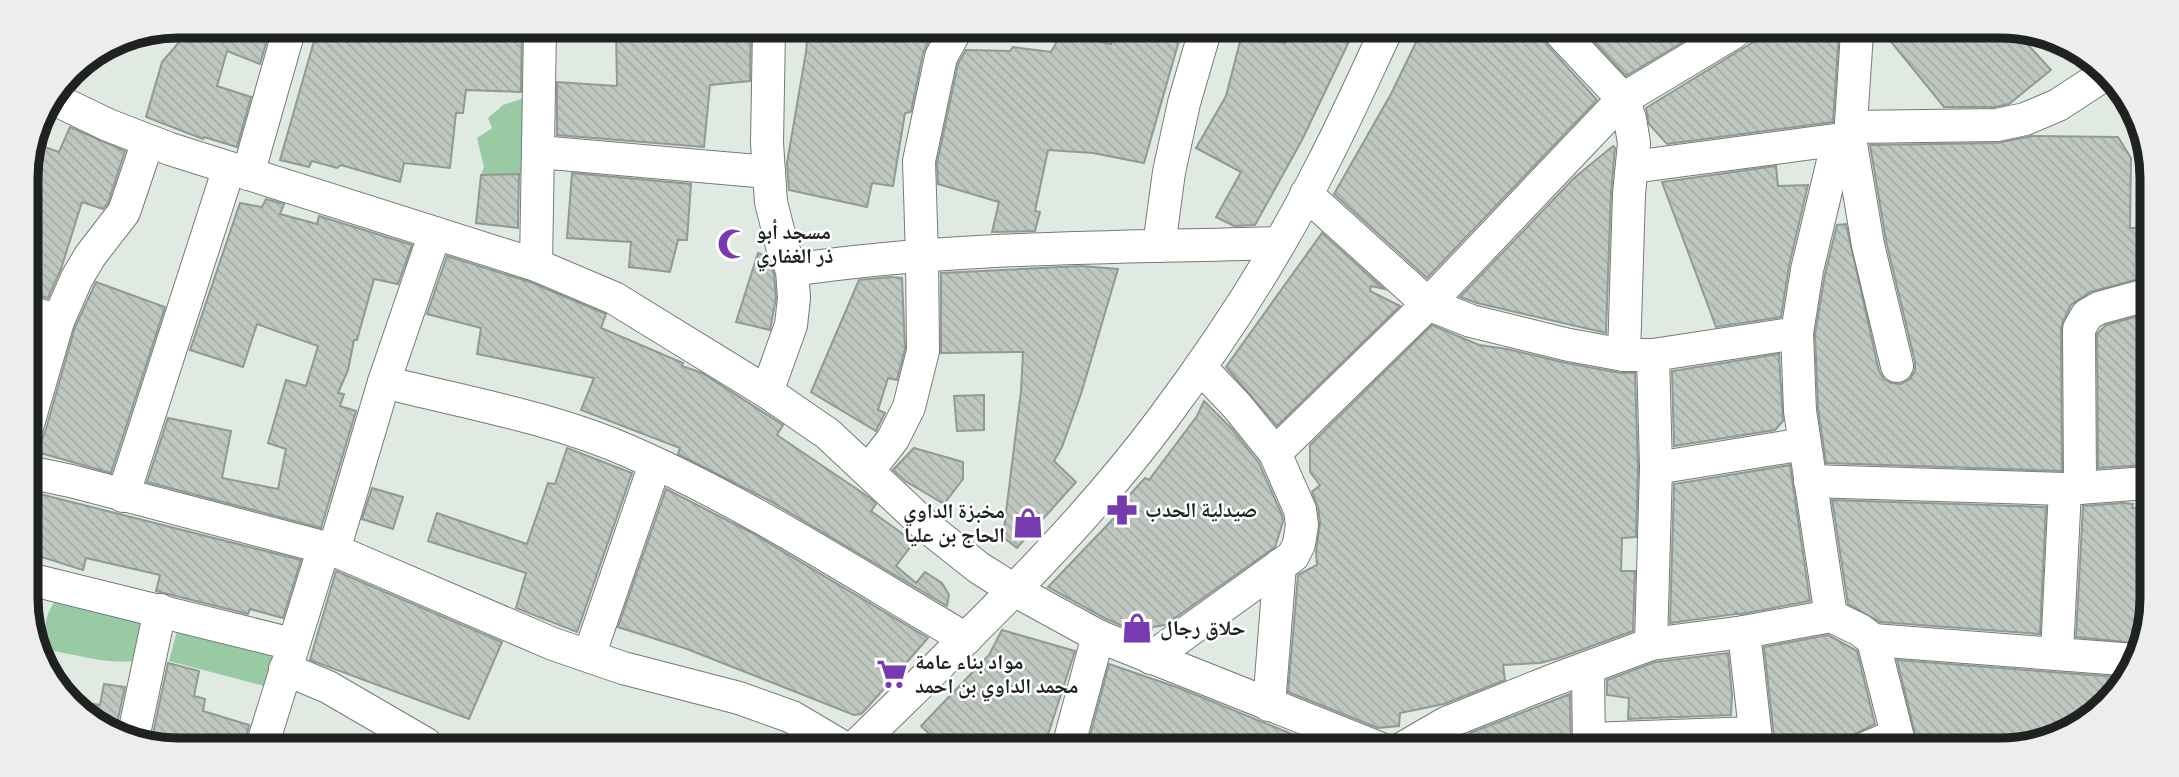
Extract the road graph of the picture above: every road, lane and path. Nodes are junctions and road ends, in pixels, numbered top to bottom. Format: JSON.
{"nodes":[{"id":1,"x":286,"y":38,"type":"edge"},
{"id":2,"x":540,"y":38,"type":"edge"},
{"id":3,"x":769,"y":38,"type":"edge"},
{"id":4,"x":952,"y":38,"type":"edge"},
{"id":5,"x":1203,"y":38,"type":"edge"},
{"id":6,"x":1383,"y":38,"type":"edge"},
{"id":7,"x":1566,"y":38,"type":"edge"},
{"id":8,"x":1725,"y":38,"type":"edge"},
{"id":9,"x":1856,"y":38,"type":"edge"},
{"id":10,"x":2099,"y":79,"type":"edge"},
{"id":11,"x":1623,"y":99,"type":"junction"},
{"id":12,"x":61,"y":102,"type":"edge"},
{"id":13,"x":1846,"y":135,"type":"junction"},
{"id":14,"x":148,"y":141,"type":"junction"},
{"id":15,"x":539,"y":152,"type":"junction"},
{"id":16,"x":1632,"y":167,"type":"junction"},
{"id":17,"x":239,"y":171,"type":"junction"},
{"id":18,"x":769,"y":172,"type":"junction"},
{"id":19,"x":1306,"y":194,"type":"junction"},
{"id":20,"x":435,"y":233,"type":"junction"},
{"id":21,"x":1278,"y":243,"type":"junction"},
{"id":22,"x":1159,"y":246,"type":"junction"},
{"id":23,"x":922,"y":256,"type":"junction"},
{"id":24,"x":536,"y":265,"type":"junction"},
{"id":25,"x":792,"y":270,"type":"junction"},
{"id":26,"x":2140,"y":297,"type":"edge"},
{"id":27,"x":1428,"y":304,"type":"junction"},
{"id":28,"x":39,"y":315,"type":"edge"},
{"id":29,"x":58,"y":321,"type":"junction"},
{"id":30,"x":1797,"y":333,"type":"junction"},
{"id":31,"x":1639,"y":355,"type":"junction"},
{"id":32,"x":1897,"y":366,"type":"dead end"},
{"id":33,"x":1200,"y":367,"type":"junction"},
{"id":34,"x":384,"y":382,"type":"junction"},
{"id":35,"x":38,"y":388,"type":"edge"},
{"id":36,"x":767,"y":392,"type":"junction"},
{"id":37,"x":1804,"y":444,"type":"junction"},
{"id":38,"x":1275,"y":453,"type":"junction"},
{"id":39,"x":655,"y":464,"type":"junction"},
{"id":40,"x":1656,"y":468,"type":"junction"},
{"id":41,"x":868,"y":471,"type":"junction"},
{"id":42,"x":38,"y":474,"type":"edge"},
{"id":43,"x":1810,"y":481,"type":"junction"},
{"id":44,"x":2140,"y":483,"type":"edge"},
{"id":45,"x":2073,"y":488,"type":"junction"},
{"id":46,"x":123,"y":496,"type":"junction"},
{"id":47,"x":329,"y":549,"type":"junction"},
{"id":48,"x":1280,"y":565,"type":"junction"},
{"id":49,"x":38,"y":581,"type":"edge"},
{"id":50,"x":1014,"y":590,"type":"junction"},
{"id":51,"x":160,"y":610,"type":"junction"},
{"id":52,"x":1831,"y":616,"type":"junction"},
{"id":53,"x":1745,"y":632,"type":"junction"},
{"id":54,"x":1098,"y":636,"type":"junction"},
{"id":55,"x":966,"y":639,"type":"junction"},
{"id":56,"x":1873,"y":640,"type":"junction"},
{"id":57,"x":1651,"y":644,"type":"junction"},
{"id":58,"x":2057,"y":653,"type":"junction"},
{"id":59,"x":589,"y":656,"type":"junction"},
{"id":60,"x":289,"y":657,"type":"junction"},
{"id":61,"x":1151,"y":658,"type":"junction"},
{"id":62,"x":2126,"y":659,"type":"edge"},
{"id":63,"x":1588,"y":668,"type":"junction"},
{"id":64,"x":1269,"y":705,"type":"junction"},
{"id":65,"x":134,"y":731,"type":"edge"},
{"id":66,"x":1444,"y":736,"type":"edge"},
{"id":67,"x":265,"y":738,"type":"edge"},
{"id":68,"x":416,"y":738,"type":"edge"},
{"id":69,"x":827,"y":738,"type":"edge"},
{"id":70,"x":864,"y":738,"type":"edge"},
{"id":71,"x":1070,"y":738,"type":"edge"},
{"id":72,"x":1348,"y":738,"type":"edge"},
{"id":73,"x":1589,"y":738,"type":"edge"},
{"id":74,"x":1756,"y":738,"type":"edge"},
{"id":75,"x":1898,"y":738,"type":"edge"}],
"edges":[{"from":1,"to":17,"type":"street"},
{"from":2,"to":15,"type":"street"},
{"from":3,"to":18,"type":"street"},
{"from":4,"to":23,"type":"street"},
{"from":5,"to":22,"type":"street"},
{"from":6,"to":19,"type":"street"},
{"from":7,"to":11,"type":"street"},
{"from":8,"to":11,"type":"street"},
{"from":9,"to":13,"type":"street"},
{"from":10,"to":13,"type":"street"},
{"from":11,"to":16,"type":"street"},
{"from":11,"to":27,"type":"street"},
{"from":12,"to":14,"type":"street"},
{"from":13,"to":16,"type":"street"},
{"from":13,"to":30,"type":"street"},
{"from":13,"to":32,"type":"street"},
{"from":14,"to":17,"type":"street"},
{"from":14,"to":29,"type":"street"},
{"from":15,"to":18,"type":"street"},
{"from":15,"to":24,"type":"street"},
{"from":16,"to":31,"type":"street"},
{"from":17,"to":20,"type":"street"},
{"from":17,"to":46,"type":"street"},
{"from":18,"to":25,"type":"street"},
{"from":19,"to":21,"type":"street"},
{"from":19,"to":27,"type":"street"},
{"from":20,"to":24,"type":"street"},
{"from":20,"to":34,"type":"street"},
{"from":21,"to":22,"type":"street"},
{"from":21,"to":33,"type":"street"},
{"from":22,"to":23,"type":"street"},
{"from":23,"to":25,"type":"street"},
{"from":23,"to":41,"type":"street"},
{"from":24,"to":36,"type":"street"},
{"from":25,"to":36,"type":"street"},
{"from":26,"to":45,"type":"street"},
{"from":27,"to":31,"type":"street"},
{"from":27,"to":38,"type":"street"},
{"from":28,"to":29,"type":"street"},
{"from":29,"to":35,"type":"street"},
{"from":30,"to":31,"type":"street"},
{"from":30,"to":37,"type":"street"},
{"from":31,"to":40,"type":"street"},
{"from":33,"to":38,"type":"street"},
{"from":33,"to":50,"type":"street"},
{"from":34,"to":39,"type":"street"},
{"from":34,"to":47,"type":"street"},
{"from":36,"to":41,"type":"street"},
{"from":37,"to":40,"type":"street"},
{"from":37,"to":43,"type":"street"},
{"from":38,"to":48,"type":"street"},
{"from":39,"to":55,"type":"street"},
{"from":39,"to":59,"type":"street"},
{"from":40,"to":57,"type":"street"},
{"from":41,"to":50,"type":"street"},
{"from":42,"to":46,"type":"street"},
{"from":43,"to":45,"type":"street"},
{"from":43,"to":52,"type":"street"},
{"from":44,"to":45,"type":"street"},
{"from":45,"to":58,"type":"street"},
{"from":46,"to":47,"type":"street"},
{"from":47,"to":59,"type":"street"},
{"from":47,"to":60,"type":"street"},
{"from":48,"to":61,"type":"street"},
{"from":48,"to":64,"type":"street"},
{"from":49,"to":51,"type":"street"},
{"from":50,"to":54,"type":"street"},
{"from":50,"to":55,"type":"street"},
{"from":51,"to":60,"type":"street"},
{"from":51,"to":65,"type":"street"},
{"from":52,"to":53,"type":"street"},
{"from":52,"to":56,"type":"street"},
{"from":53,"to":57,"type":"street"},
{"from":53,"to":74,"type":"street"},
{"from":54,"to":61,"type":"street"},
{"from":54,"to":71,"type":"street"},
{"from":55,"to":70,"type":"street"},
{"from":56,"to":58,"type":"street"},
{"from":56,"to":75,"type":"street"},
{"from":57,"to":63,"type":"street"},
{"from":58,"to":62,"type":"street"},
{"from":59,"to":69,"type":"street"},
{"from":60,"to":67,"type":"street"},
{"from":60,"to":68,"type":"street"},
{"from":61,"to":64,"type":"street"},
{"from":63,"to":66,"type":"street"},
{"from":63,"to":73,"type":"street"},
{"from":64,"to":72,"type":"street"}]}
